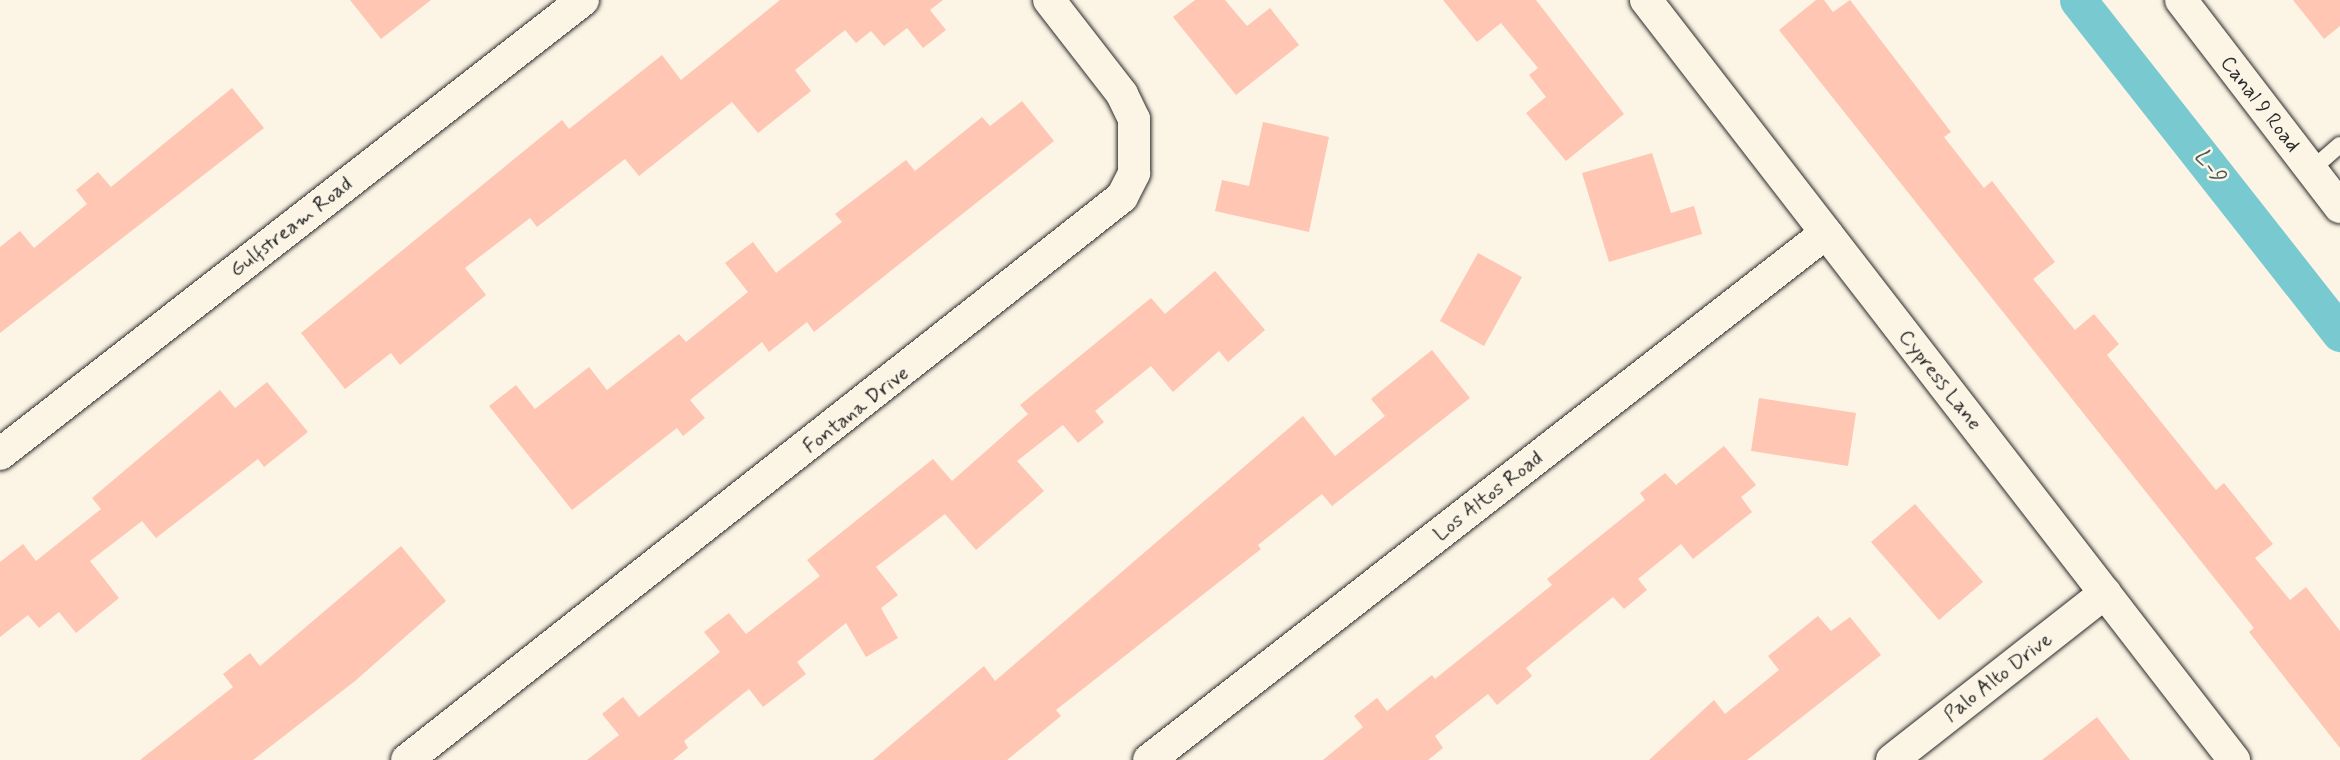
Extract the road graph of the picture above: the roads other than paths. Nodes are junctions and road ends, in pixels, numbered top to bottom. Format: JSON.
{"nodes":[{"id":1,"x":583,"y":0,"type":"edge"},
{"id":2,"x":1049,"y":0,"type":"edge"},
{"id":3,"x":1646,"y":0,"type":"edge"},
{"id":4,"x":2181,"y":0,"type":"edge"},
{"id":5,"x":2340,"y":145,"type":"edge"},
{"id":6,"x":2311,"y":170,"type":"junction"},
{"id":7,"x":2340,"y":207,"type":"edge"},
{"id":8,"x":1826,"y":233,"type":"junction"},
{"id":9,"x":0,"y":454,"type":"edge"},
{"id":10,"x":2105,"y":593,"type":"junction"},
{"id":11,"x":407,"y":760,"type":"edge"},
{"id":12,"x":1149,"y":760,"type":"edge"},
{"id":13,"x":1892,"y":760,"type":"edge"},
{"id":14,"x":2234,"y":760,"type":"edge"}],
"edges":[{"from":1,"to":9,"type":"street","name":"Gulfstream Road"},
{"from":2,"to":11,"type":"street","name":"Fontana Drive"},
{"from":3,"to":8,"type":"street","name":"Cypress Lane"},
{"from":4,"to":6,"type":"street","name":"Canal 9 Road"},
{"from":5,"to":6,"type":"lane"},
{"from":6,"to":7,"type":"street","name":"Canal 9 Road"},
{"from":8,"to":10,"type":"street","name":"Cypress Lane"},
{"from":8,"to":12,"type":"street","name":"Los Altos Road"},
{"from":10,"to":13,"type":"street","name":"Palo Alto Drive"},
{"from":10,"to":14,"type":"street","name":"Cypress Lane"}]}
